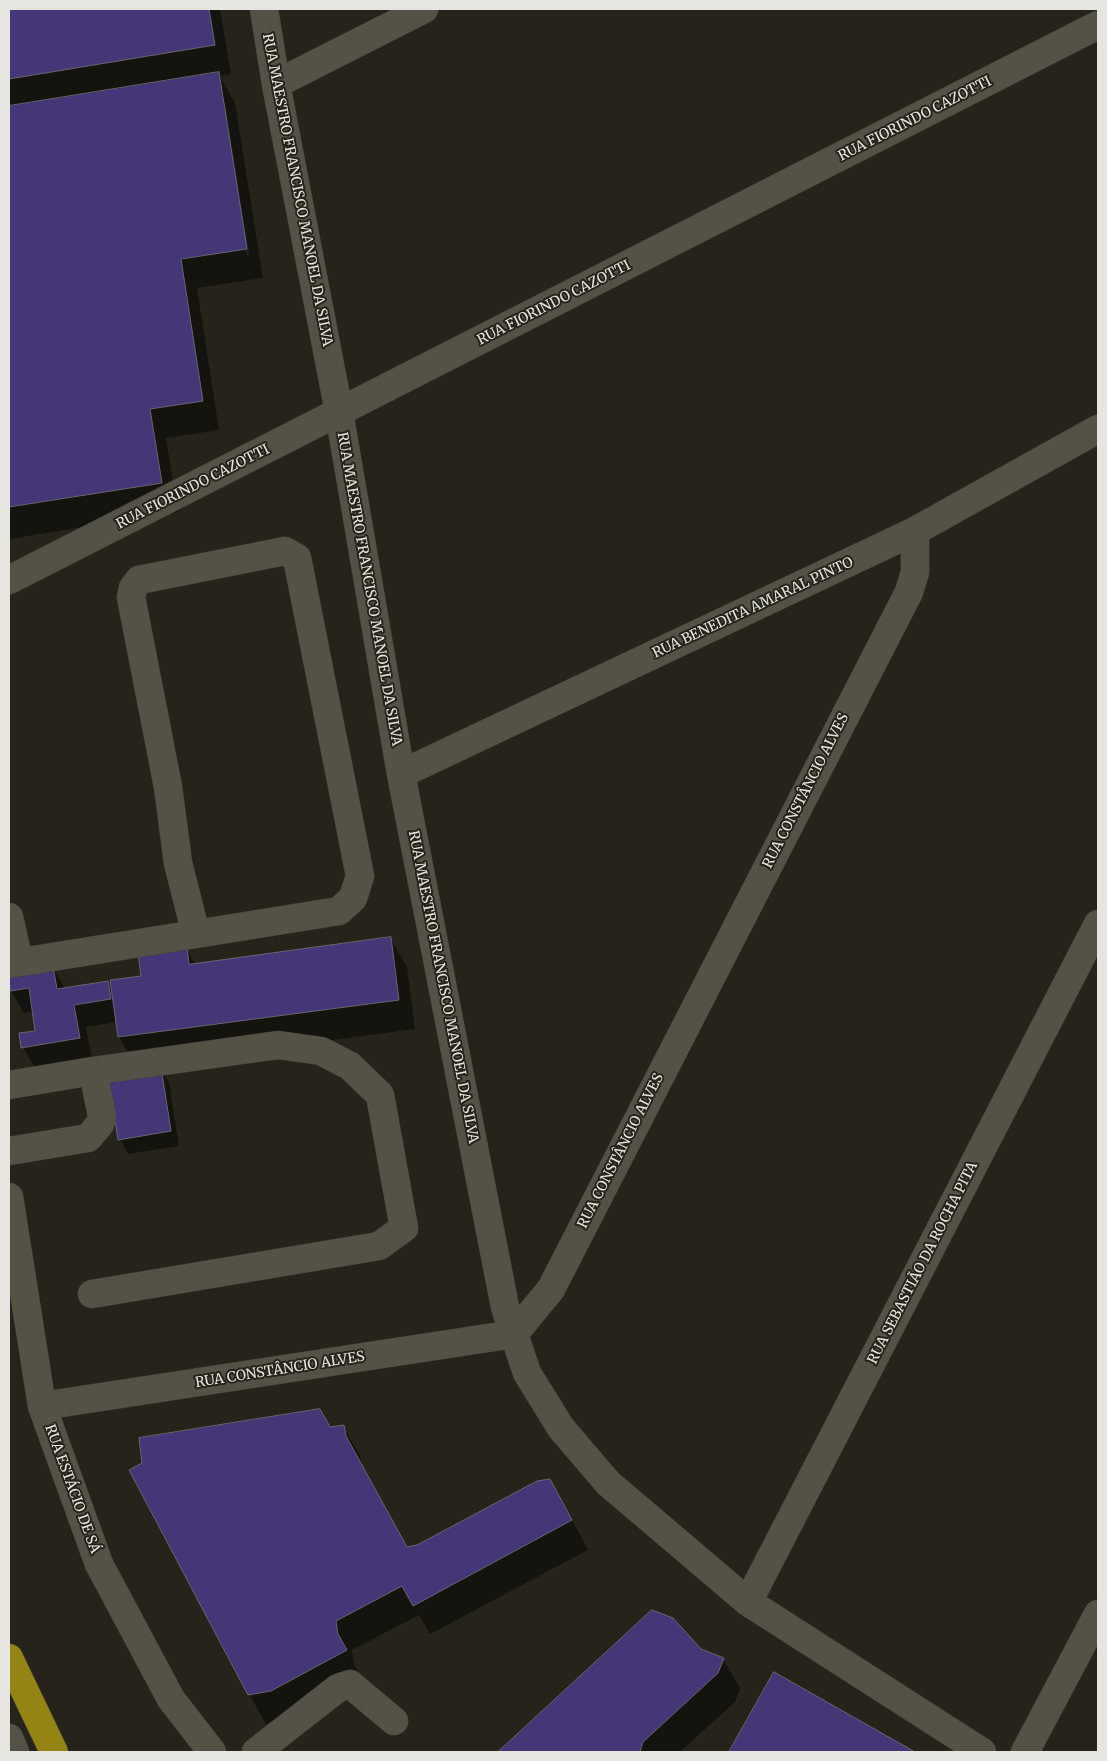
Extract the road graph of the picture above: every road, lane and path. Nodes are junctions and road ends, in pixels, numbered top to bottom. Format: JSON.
{"nodes":[{"id":1,"x":264,"y":9,"type":"edge"},
{"id":2,"x":424,"y":9,"type":"edge"},
{"id":3,"x":1098,"y":25,"type":"edge"},
{"id":4,"x":276,"y":84,"type":"junction"},
{"id":5,"x":339,"y":412,"type":"junction"},
{"id":6,"x":1098,"y":429,"type":"edge"},
{"id":7,"x":915,"y":531,"type":"junction"},
{"id":8,"x":9,"y":580,"type":"edge"},
{"id":9,"x":401,"y":774,"type":"junction"},
{"id":10,"x":9,"y":917,"type":"edge"},
{"id":11,"x":1098,"y":924,"type":"edge"},
{"id":12,"x":196,"y":934,"type":"junction"},
{"id":13,"x":14,"y":963,"type":"edge"},
{"id":14,"x":93,"y":1071,"type":"junction"},
{"id":15,"x":9,"y":1085,"type":"edge"},
{"id":16,"x":9,"y":1151,"type":"edge"},
{"id":17,"x":9,"y":1197,"type":"edge"},
{"id":18,"x":92,"y":1294,"type":"dead end"},
{"id":19,"x":514,"y":1334,"type":"junction"},
{"id":20,"x":42,"y":1406,"type":"junction"},
{"id":21,"x":748,"y":1602,"type":"junction"},
{"id":22,"x":1098,"y":1614,"type":"edge"},
{"id":23,"x":9,"y":1658,"type":"edge"},
{"id":24,"x":394,"y":1720,"type":"dead end"},
{"id":25,"x":9,"y":1738,"type":"edge"},
{"id":26,"x":14,"y":1752,"type":"edge"},
{"id":27,"x":54,"y":1752,"type":"edge"},
{"id":28,"x":212,"y":1752,"type":"edge"},
{"id":29,"x":256,"y":1752,"type":"edge"},
{"id":30,"x":982,"y":1752,"type":"edge"},
{"id":31,"x":1025,"y":1752,"type":"edge"}],
"edges":[{"from":1,"to":4,"type":"street","name":"RUA MAESTRO FRANCISCO MANOEL DA SILVA"},
{"from":2,"to":4,"type":"street"},
{"from":3,"to":5,"type":"street","name":"RUA FIORINDO CAZOTTI"},
{"from":4,"to":5,"type":"street","name":"RUA MAESTRO FRANCISCO MANOEL DA SILVA"},
{"from":5,"to":8,"type":"street","name":"RUA FIORINDO CAZOTTI"},
{"from":5,"to":9,"type":"street","name":"RUA MAESTRO FRANCISCO MANOEL DA SILVA"},
{"from":6,"to":7,"type":"street","name":"RUA BENEDITA AMARAL PINTO"},
{"from":7,"to":9,"type":"street","name":"RUA BENEDITA AMARAL PINTO"},
{"from":7,"to":19,"type":"street","name":"RUA CONSTÂNCIO ALVES"},
{"from":9,"to":19,"type":"street","name":"RUA MAESTRO FRANCISCO MANOEL DA SILVA"},
{"from":10,"to":13,"type":"street"},
{"from":11,"to":21,"type":"street","name":"RUA SEBASTIÃO DA ROCHA PITA"},
{"from":12,"to":12,"type":"street"},
{"from":12,"to":13,"type":"street"},
{"from":14,"to":15,"type":"street"},
{"from":14,"to":16,"type":"street"},
{"from":14,"to":18,"type":"street"},
{"from":17,"to":20,"type":"street","name":"RUA ESTÁCIO DE SÁ"},
{"from":19,"to":20,"type":"street","name":"RUA CONSTÂNCIO ALVES"},
{"from":19,"to":21,"type":"street","name":"RUA MAESTRO FRANCISCO MANOEL DA SILVA"},
{"from":20,"to":28,"type":"street","name":"RUA ESTÁCIO DE SÁ"},
{"from":21,"to":30,"type":"street","name":"RUA MAESTRO FRANCISCO MANOEL DA SILVA"},
{"from":22,"to":31,"type":"street"},
{"from":23,"to":27,"type":"highway"},
{"from":24,"to":29,"type":"street"},
{"from":25,"to":26,"type":"street"}]}
